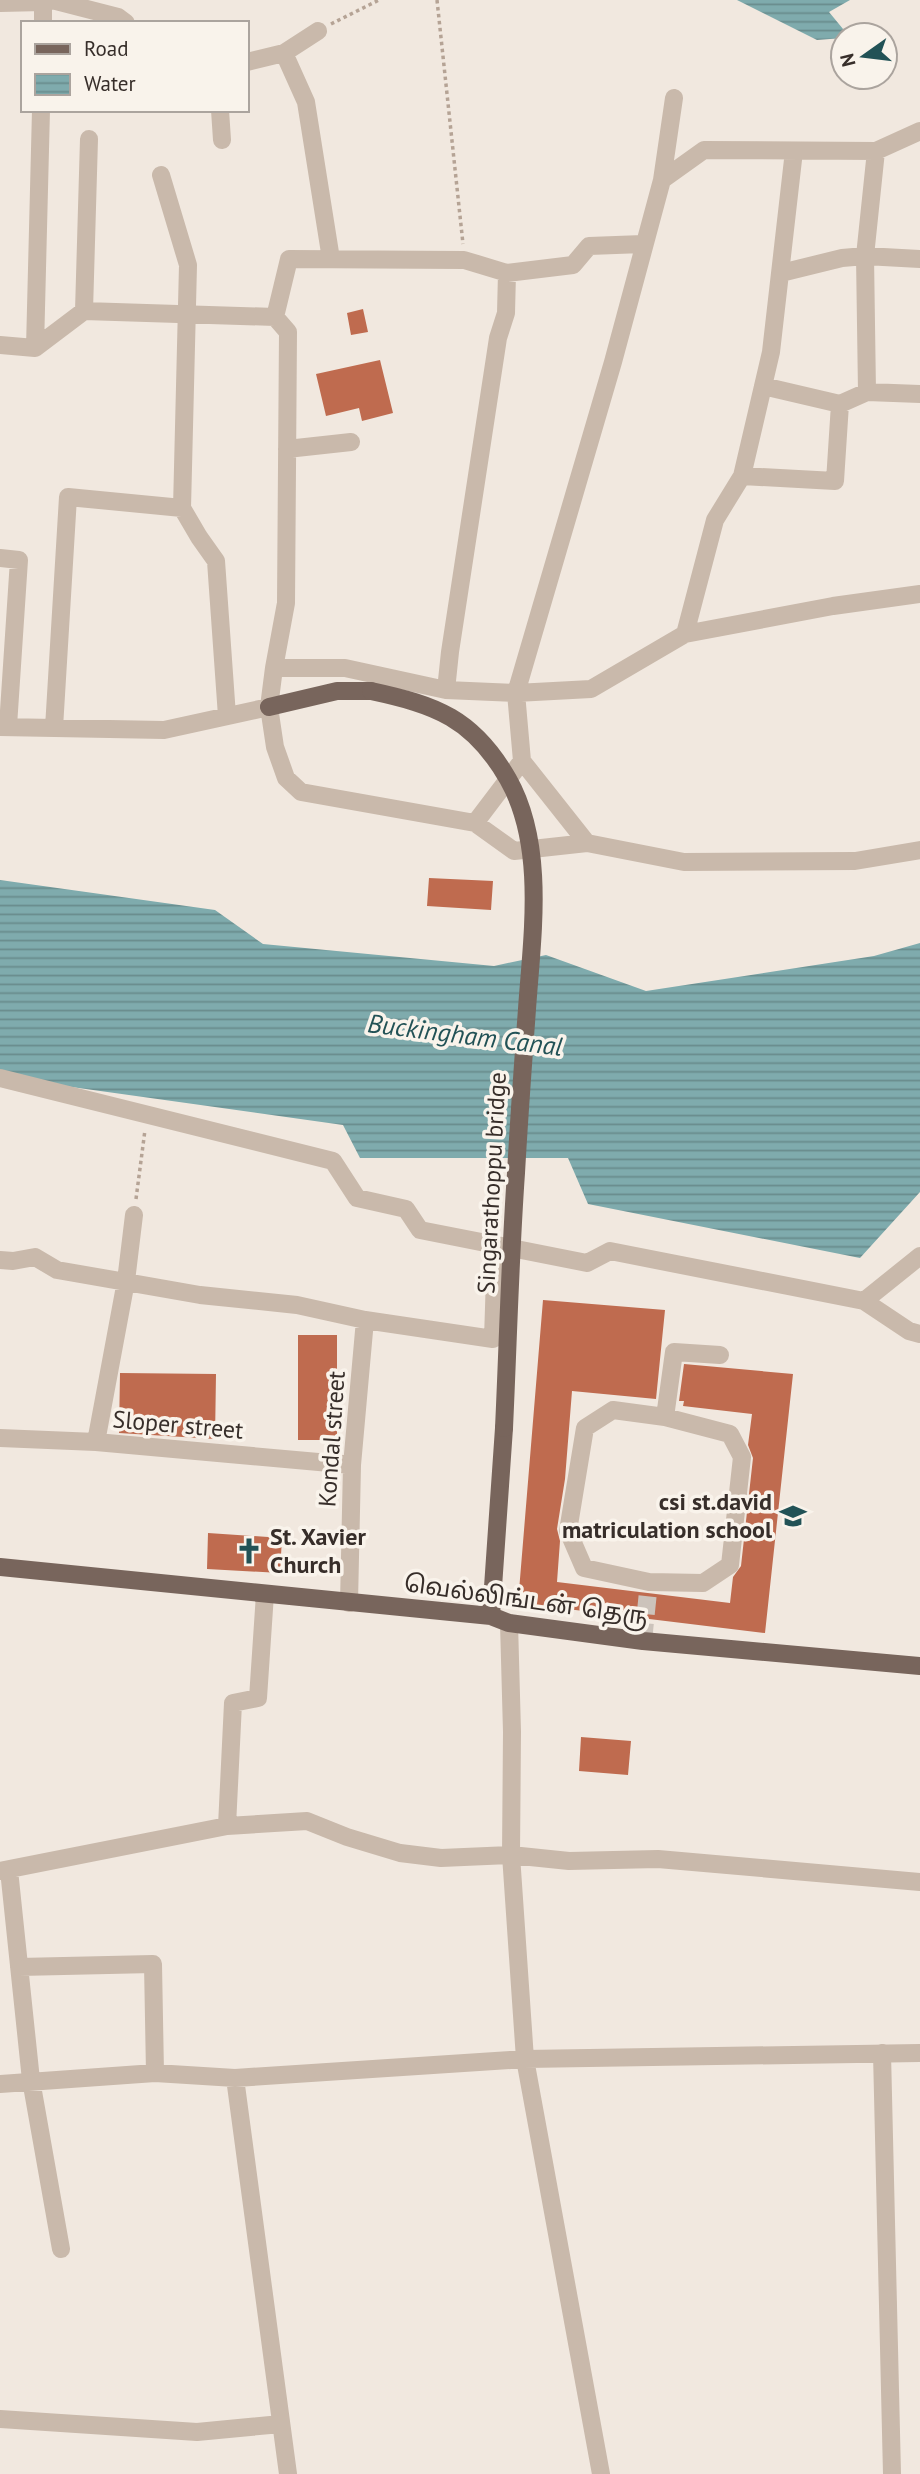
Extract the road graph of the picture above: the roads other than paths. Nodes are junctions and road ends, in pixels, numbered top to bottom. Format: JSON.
{"nodes":[{"id":1,"x":43,"y":2,"type":"edge"},
{"id":2,"x":0,"y":4,"type":"edge"},
{"id":3,"x":43,"y":21,"type":"edge"},
{"id":4,"x":123,"y":21,"type":"edge"},
{"id":5,"x":318,"y":30,"type":"road end"},
{"id":6,"x":284,"y":52,"type":"junction"},
{"id":7,"x":248,"y":62,"type":"edge"},
{"id":8,"x":674,"y":98,"type":"dead end"},
{"id":9,"x":41,"y":112,"type":"edge"},
{"id":10,"x":220,"y":112,"type":"edge"},
{"id":11,"x":920,"y":131,"type":"edge"},
{"id":12,"x":89,"y":139,"type":"dead end"},
{"id":13,"x":222,"y":140,"type":"dead end"},
{"id":14,"x":794,"y":151,"type":"junction"},
{"id":15,"x":876,"y":151,"type":"junction"},
{"id":16,"x":161,"y":175,"type":"dead end"},
{"id":17,"x":662,"y":180,"type":"junction"},
{"id":18,"x":643,"y":243,"type":"junction"},
{"id":19,"x":865,"y":256,"type":"junction"},
{"id":20,"x":331,"y":259,"type":"junction"},
{"id":21,"x":920,"y":259,"type":"edge"},
{"id":22,"x":780,"y":273,"type":"junction"},
{"id":23,"x":507,"y":274,"type":"junction"},
{"id":24,"x":84,"y":311,"type":"junction"},
{"id":25,"x":188,"y":315,"type":"junction"},
{"id":26,"x":275,"y":317,"type":"junction"},
{"id":27,"x":0,"y":345,"type":"edge"},
{"id":28,"x":35,"y":348,"type":"junction"},
{"id":29,"x":763,"y":386,"type":"junction"},
{"id":30,"x":867,"y":392,"type":"junction"},
{"id":31,"x":920,"y":394,"type":"edge"},
{"id":32,"x":840,"y":404,"type":"junction"},
{"id":33,"x":351,"y":442,"type":"dead end"},
{"id":34,"x":287,"y":449,"type":"junction"},
{"id":35,"x":742,"y":476,"type":"junction"},
{"id":36,"x":182,"y":508,"type":"junction"},
{"id":37,"x":0,"y":558,"type":"edge"},
{"id":38,"x":920,"y":594,"type":"edge"},
{"id":39,"x":685,"y":634,"type":"junction"},
{"id":40,"x":274,"y":668,"type":"junction"},
{"id":41,"x":446,"y":690,"type":"junction"},
{"id":42,"x":516,"y":693,"type":"junction"},
{"id":43,"x":269,"y":707,"type":"junction"},
{"id":44,"x":227,"y":716,"type":"junction"},
{"id":45,"x":4,"y":727,"type":"edge"},
{"id":46,"x":54,"y":728,"type":"junction"},
{"id":47,"x":522,"y":761,"type":"junction"},
{"id":48,"x":475,"y":823,"type":"junction"},
{"id":49,"x":587,"y":843,"type":"junction"},
{"id":50,"x":920,"y":850,"type":"edge"},
{"id":51,"x":0,"y":1078,"type":"edge"},
{"id":52,"x":134,"y":1214,"type":"road end"},
{"id":53,"x":496,"y":1245,"type":"junction"},
{"id":54,"x":920,"y":1256,"type":"edge"},
{"id":55,"x":0,"y":1260,"type":"edge"},
{"id":56,"x":126,"y":1281,"type":"junction"},
{"id":57,"x":864,"y":1301,"type":"junction"},
{"id":58,"x":365,"y":1320,"type":"junction"},
{"id":59,"x":920,"y":1334,"type":"edge"},
{"id":60,"x":720,"y":1355,"type":"dead end"},
{"id":61,"x":665,"y":1417,"type":"junction"},
{"id":62,"x":0,"y":1438,"type":"edge"},
{"id":63,"x":96,"y":1442,"type":"junction"},
{"id":64,"x":352,"y":1465,"type":"junction"},
{"id":65,"x":0,"y":1567,"type":"edge"},
{"id":66,"x":265,"y":1594,"type":"junction"},
{"id":67,"x":349,"y":1603,"type":"junction"},
{"id":68,"x":491,"y":1616,"type":"junction"},
{"id":69,"x":509,"y":1623,"type":"junction"},
{"id":70,"x":920,"y":1667,"type":"edge"},
{"id":71,"x":227,"y":1826,"type":"junction"},
{"id":72,"x":511,"y":1855,"type":"junction"},
{"id":73,"x":4,"y":1870,"type":"edge"},
{"id":74,"x":920,"y":1882,"type":"edge"},
{"id":75,"x":19,"y":1967,"type":"junction"},
{"id":76,"x":882,"y":2053,"type":"junction"},
{"id":77,"x":920,"y":2053,"type":"edge"},
{"id":78,"x":525,"y":2059,"type":"junction"},
{"id":79,"x":155,"y":2073,"type":"junction"},
{"id":80,"x":235,"y":2078,"type":"junction"},
{"id":81,"x":31,"y":2080,"type":"junction"},
{"id":82,"x":0,"y":2084,"type":"edge"},
{"id":83,"x":61,"y":2249,"type":"dead end"},
{"id":84,"x":0,"y":2419,"type":"edge"},
{"id":85,"x":281,"y":2424,"type":"junction"},
{"id":86,"x":288,"y":2474,"type":"edge"},
{"id":87,"x":601,"y":2474,"type":"edge"},
{"id":88,"x":892,"y":2474,"type":"edge"}],
"edges":[{"from":1,"to":2,"type":"street"},
{"from":1,"to":3,"type":"street"},
{"from":1,"to":4,"type":"street"},
{"from":5,"to":6,"type":"street"},
{"from":6,"to":7,"type":"street"},
{"from":6,"to":20,"type":"street"},
{"from":8,"to":17,"type":"street"},
{"from":9,"to":28,"type":"street"},
{"from":10,"to":13,"type":"street"},
{"from":11,"to":15,"type":"street"},
{"from":12,"to":24,"type":"street"},
{"from":14,"to":15,"type":"street"},
{"from":14,"to":17,"type":"street"},
{"from":14,"to":22,"type":"street"},
{"from":15,"to":19,"type":"street"},
{"from":16,"to":25,"type":"street"},
{"from":17,"to":18,"type":"street"},
{"from":18,"to":23,"type":"street"},
{"from":18,"to":42,"type":"street"},
{"from":19,"to":21,"type":"street"},
{"from":19,"to":22,"type":"street"},
{"from":19,"to":30,"type":"street"},
{"from":20,"to":23,"type":"street"},
{"from":20,"to":26,"type":"street"},
{"from":22,"to":29,"type":"street"},
{"from":23,"to":41,"type":"street"},
{"from":24,"to":25,"type":"street"},
{"from":24,"to":28,"type":"street"},
{"from":25,"to":26,"type":"street"},
{"from":25,"to":36,"type":"street"},
{"from":26,"to":34,"type":"street"},
{"from":27,"to":28,"type":"street"},
{"from":29,"to":32,"type":"street"},
{"from":29,"to":35,"type":"street"},
{"from":30,"to":31,"type":"street"},
{"from":30,"to":32,"type":"street"},
{"from":32,"to":35,"type":"street"},
{"from":33,"to":34,"type":"street"},
{"from":34,"to":40,"type":"street"},
{"from":35,"to":39,"type":"street"},
{"from":36,"to":44,"type":"street"},
{"from":36,"to":46,"type":"street"},
{"from":37,"to":45,"type":"street"},
{"from":38,"to":39,"type":"street"},
{"from":39,"to":42,"type":"street"},
{"from":40,"to":41,"type":"street"},
{"from":40,"to":43,"type":"street"},
{"from":41,"to":42,"type":"street"},
{"from":42,"to":47,"type":"street"},
{"from":43,"to":44,"type":"street"},
{"from":43,"to":48,"type":"street"},
{"from":43,"to":68,"type":"main road","name":"Singarathoppu bridge","bridge":true},
{"from":44,"to":46,"type":"street"},
{"from":45,"to":46,"type":"street"},
{"from":47,"to":48,"type":"street"},
{"from":47,"to":49,"type":"street"},
{"from":48,"to":49,"type":"street"},
{"from":49,"to":50,"type":"street"},
{"from":51,"to":53,"type":"street"},
{"from":52,"to":56,"type":"street"},
{"from":53,"to":57,"type":"street"},
{"from":53,"to":58,"type":"street"},
{"from":54,"to":57,"type":"street"},
{"from":55,"to":56,"type":"street"},
{"from":56,"to":58,"type":"street"},
{"from":56,"to":63,"type":"street"},
{"from":57,"to":59,"type":"street"},
{"from":58,"to":64,"type":"street","name":"Kondal street"},
{"from":60,"to":61,"type":"street"},
{"from":61,"to":61,"type":"street"},
{"from":62,"to":63,"type":"street","name":"Sloper street"},
{"from":63,"to":64,"type":"street","name":"Sloper street"},
{"from":64,"to":67,"type":"street","name":"Kondal street"},
{"from":65,"to":66,"type":"main road","name":"வெல்லிங்டன் தெரு"},
{"from":66,"to":67,"type":"main road","name":"வெல்லிங்டன் தெரு"},
{"from":66,"to":71,"type":"street"},
{"from":67,"to":68,"type":"main road","name":"வெல்லிங்டன் தெரு"},
{"from":68,"to":69,"type":"main road","name":"வெல்லிங்டன் தெரு"},
{"from":69,"to":70,"type":"main road","name":"வெல்லிங்டன் தெரு"},
{"from":69,"to":72,"type":"street"},
{"from":71,"to":72,"type":"street"},
{"from":71,"to":73,"type":"street"},
{"from":72,"to":74,"type":"street"},
{"from":72,"to":78,"type":"street"},
{"from":73,"to":75,"type":"street"},
{"from":75,"to":79,"type":"street"},
{"from":75,"to":81,"type":"street"},
{"from":76,"to":77,"type":"street"},
{"from":76,"to":78,"type":"street"},
{"from":76,"to":88,"type":"street"},
{"from":78,"to":80,"type":"street"},
{"from":78,"to":87,"type":"street"},
{"from":79,"to":80,"type":"street"},
{"from":79,"to":81,"type":"street"},
{"from":80,"to":85,"type":"street"},
{"from":81,"to":82,"type":"street"},
{"from":81,"to":83,"type":"street"},
{"from":84,"to":85,"type":"street"},
{"from":85,"to":86,"type":"street"}]}
